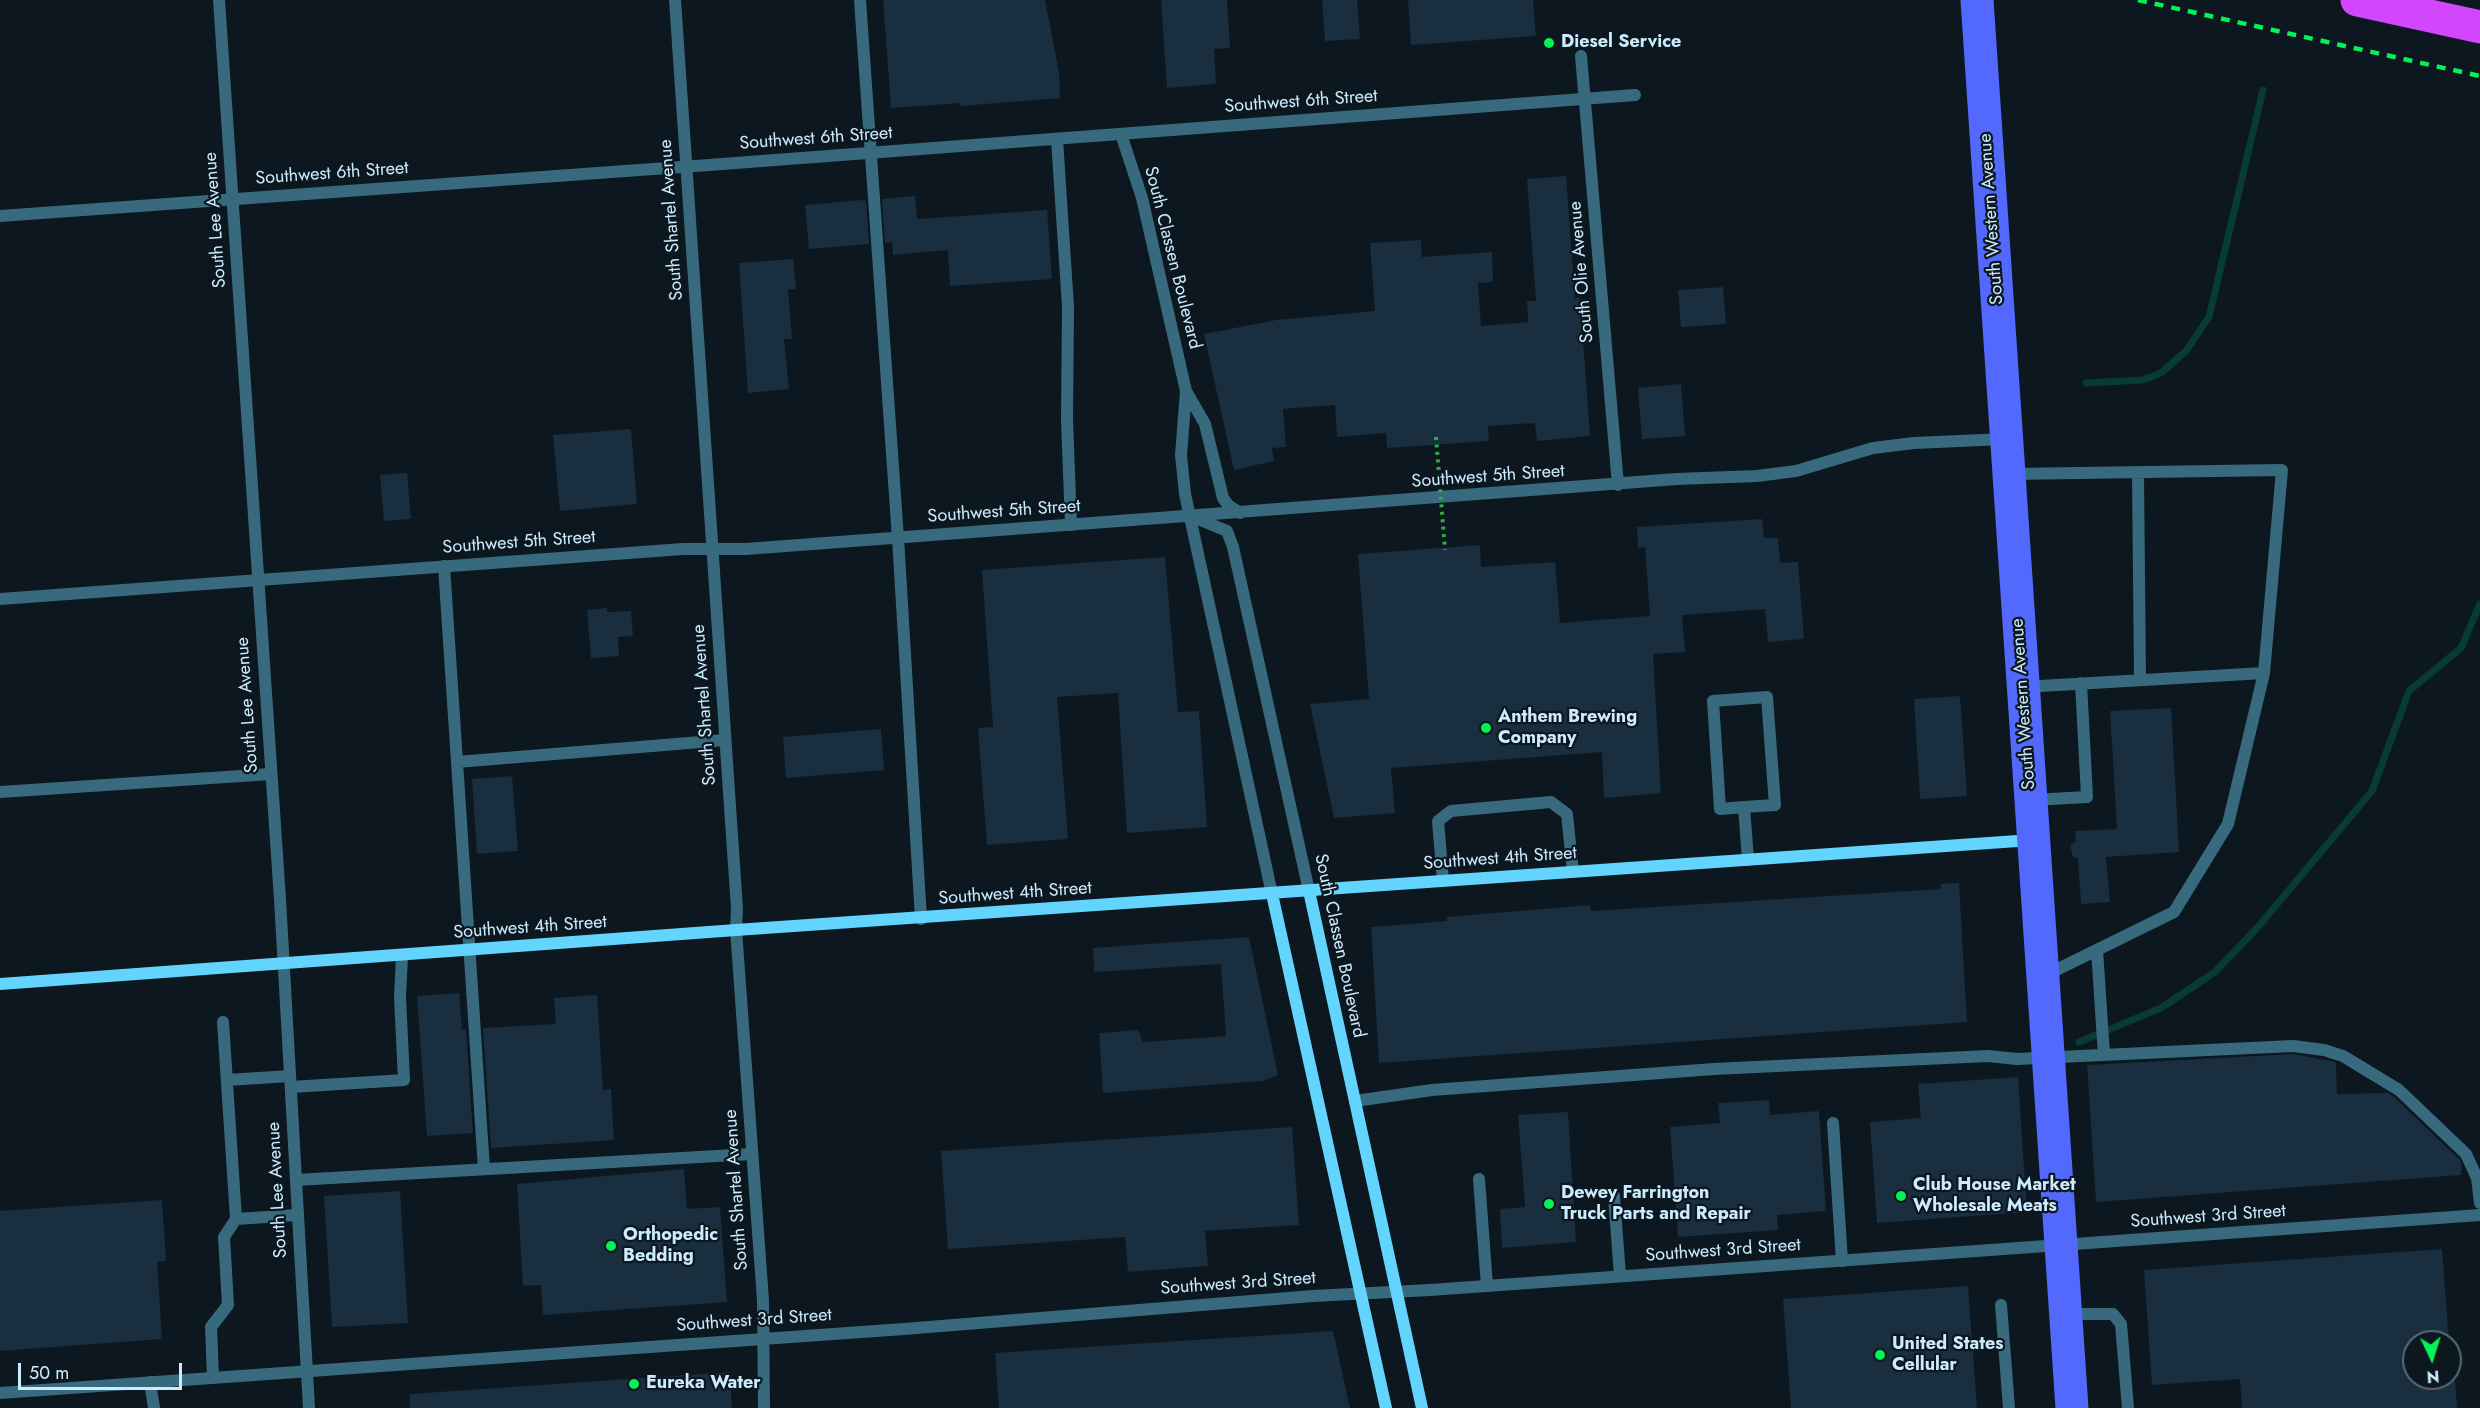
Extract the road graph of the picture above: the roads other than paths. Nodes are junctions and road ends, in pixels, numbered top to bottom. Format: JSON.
{"nodes":[{"id":1,"x":219,"y":0,"type":"edge"},
{"id":2,"x":675,"y":0,"type":"edge"},
{"id":3,"x":860,"y":0,"type":"edge"},
{"id":4,"x":1977,"y":0,"type":"edge"},
{"id":5,"x":2356,"y":0,"type":"edge"},
{"id":6,"x":2480,"y":27,"type":"edge"},
{"id":7,"x":1581,"y":56,"type":"dead end"},
{"id":8,"x":1635,"y":95,"type":"dead end"},
{"id":9,"x":1586,"y":98,"type":"junction"},
{"id":10,"x":1121,"y":134,"type":"junction"},
{"id":11,"x":1057,"y":139,"type":"junction"},
{"id":12,"x":871,"y":153,"type":"junction"},
{"id":13,"x":686,"y":167,"type":"junction"},
{"id":14,"x":231,"y":199,"type":"junction"},
{"id":15,"x":0,"y":216,"type":"edge"},
{"id":16,"x":1186,"y":391,"type":"junction"},
{"id":17,"x":2007,"y":440,"type":"junction"},
{"id":18,"x":2138,"y":473,"type":"junction"},
{"id":19,"x":2009,"y":474,"type":"junction"},
{"id":20,"x":1618,"y":485,"type":"junction"},
{"id":21,"x":1240,"y":513,"type":"junction"},
{"id":22,"x":1190,"y":517,"type":"junction"},
{"id":23,"x":1071,"y":525,"type":"junction"},
{"id":24,"x":898,"y":538,"type":"junction"},
{"id":25,"x":712,"y":549,"type":"junction"},
{"id":26,"x":444,"y":566,"type":"junction"},
{"id":27,"x":258,"y":580,"type":"junction"},
{"id":28,"x":0,"y":599,"type":"edge"},
{"id":29,"x":2264,"y":673,"type":"junction"},
{"id":30,"x":2140,"y":679,"type":"junction"},
{"id":31,"x":2081,"y":683,"type":"junction"},
{"id":32,"x":2023,"y":687,"type":"junction"},
{"id":33,"x":725,"y":740,"type":"junction"},
{"id":34,"x":457,"y":762,"type":"junction"},
{"id":35,"x":271,"y":774,"type":"junction"},
{"id":36,"x":0,"y":792,"type":"edge"},
{"id":37,"x":2031,"y":800,"type":"junction"},
{"id":38,"x":1744,"y":807,"type":"junction"},
{"id":39,"x":2033,"y":840,"type":"junction"},
{"id":40,"x":1748,"y":860,"type":"junction"},
{"id":41,"x":1573,"y":872,"type":"junction"},
{"id":42,"x":1443,"y":881,"type":"junction"},
{"id":43,"x":1309,"y":891,"type":"junction"},
{"id":44,"x":1272,"y":894,"type":"junction"},
{"id":45,"x":921,"y":919,"type":"junction"},
{"id":46,"x":736,"y":930,"type":"junction"},
{"id":47,"x":2097,"y":950,"type":"junction"},
{"id":48,"x":469,"y":951,"type":"junction"},
{"id":49,"x":402,"y":956,"type":"junction"},
{"id":50,"x":284,"y":964,"type":"junction"},
{"id":51,"x":2042,"y":976,"type":"junction"},
{"id":52,"x":0,"y":984,"type":"edge"},
{"id":53,"x":223,"y":1022,"type":"dead end"},
{"id":54,"x":2104,"y":1055,"type":"junction"},
{"id":55,"x":2048,"y":1058,"type":"junction"},
{"id":56,"x":227,"y":1080,"type":"junction"},
{"id":57,"x":290,"y":1082,"type":"junction"},
{"id":58,"x":1355,"y":1101,"type":"junction"},
{"id":59,"x":1833,"y":1123,"type":"dead end"},
{"id":60,"x":752,"y":1154,"type":"junction"},
{"id":61,"x":484,"y":1169,"type":"junction"},
{"id":62,"x":1479,"y":1179,"type":"dead end"},
{"id":63,"x":296,"y":1180,"type":"junction"},
{"id":64,"x":1614,"y":1196,"type":"dead end"},
{"id":65,"x":2480,"y":1203,"type":"edge"},
{"id":66,"x":297,"y":1215,"type":"junction"},
{"id":67,"x":2480,"y":1215,"type":"edge"},
{"id":68,"x":236,"y":1219,"type":"junction"},
{"id":69,"x":2061,"y":1245,"type":"junction"},
{"id":70,"x":1842,"y":1261,"type":"junction"},
{"id":71,"x":1620,"y":1276,"type":"junction"},
{"id":72,"x":1487,"y":1286,"type":"junction"},
{"id":73,"x":1398,"y":1292,"type":"junction"},
{"id":74,"x":1360,"y":1294,"type":"junction"},
{"id":75,"x":2001,"y":1305,"type":"dead end"},
{"id":76,"x":2066,"y":1314,"type":"junction"},
{"id":77,"x":762,"y":1338,"type":"junction"},
{"id":78,"x":306,"y":1370,"type":"junction"},
{"id":79,"x":213,"y":1377,"type":"junction"},
{"id":80,"x":150,"y":1382,"type":"junction"},
{"id":81,"x":0,"y":1393,"type":"edge"},
{"id":82,"x":154,"y":1408,"type":"edge"},
{"id":83,"x":309,"y":1408,"type":"edge"},
{"id":84,"x":764,"y":1408,"type":"edge"},
{"id":85,"x":1386,"y":1408,"type":"edge"},
{"id":86,"x":1422,"y":1408,"type":"edge"},
{"id":87,"x":2009,"y":1408,"type":"edge"},
{"id":88,"x":2072,"y":1408,"type":"edge"},
{"id":89,"x":2128,"y":1408,"type":"edge"}],
"edges":[{"from":1,"to":14,"type":"street","name":"South Lee Avenue"},
{"from":2,"to":13,"type":"street","name":"South Shartel Avenue"},
{"from":3,"to":12,"type":"street"},
{"from":4,"to":17,"type":"main road","name":"South Western Avenue"},
{"from":5,"to":6,"type":"highway"},
{"from":7,"to":9,"type":"street","name":"South Olie Avenue"},
{"from":8,"to":9,"type":"street","name":"Southwest 6th Street"},
{"from":9,"to":10,"type":"street","name":"Southwest 6th Street"},
{"from":9,"to":20,"type":"street","name":"South Olie Avenue"},
{"from":10,"to":11,"type":"street","name":"Southwest 6th Street"},
{"from":10,"to":16,"type":"street","name":"South Classen Boulevard"},
{"from":11,"to":12,"type":"street","name":"Southwest 6th Street"},
{"from":11,"to":23,"type":"street"},
{"from":12,"to":13,"type":"street","name":"Southwest 6th Street"},
{"from":12,"to":24,"type":"street"},
{"from":13,"to":14,"type":"street","name":"Southwest 6th Street"},
{"from":13,"to":25,"type":"street","name":"South Shartel Avenue"},
{"from":14,"to":15,"type":"street","name":"Southwest 6th Street"},
{"from":14,"to":27,"type":"street","name":"South Lee Avenue"},
{"from":16,"to":21,"type":"street","name":"South Classen Boulevard"},
{"from":16,"to":22,"type":"street","name":"South Classen Boulevard"},
{"from":17,"to":19,"type":"main road","name":"South Western Avenue"},
{"from":17,"to":20,"type":"street","name":"Southwest 5th Street"},
{"from":18,"to":19,"type":"street"},
{"from":18,"to":29,"type":"street"},
{"from":18,"to":30,"type":"street"},
{"from":19,"to":32,"type":"main road","name":"South Western Avenue"},
{"from":20,"to":21,"type":"street","name":"Southwest 5th Street"},
{"from":21,"to":22,"type":"street","name":"Southwest 5th Street"},
{"from":22,"to":23,"type":"street","name":"Southwest 5th Street"},
{"from":22,"to":43,"type":"street","name":"South Classen Boulevard"},
{"from":22,"to":44,"type":"street","name":"South Classen Boulevard"},
{"from":23,"to":24,"type":"street","name":"Southwest 5th Street"},
{"from":24,"to":25,"type":"street","name":"Southwest 5th Street"},
{"from":24,"to":45,"type":"street"},
{"from":25,"to":26,"type":"street","name":"Southwest 5th Street"},
{"from":25,"to":33,"type":"street","name":"South Shartel Avenue"},
{"from":26,"to":27,"type":"street","name":"Southwest 5th Street"},
{"from":26,"to":34,"type":"street"},
{"from":27,"to":28,"type":"street","name":"Southwest 5th Street"},
{"from":27,"to":35,"type":"street","name":"South Lee Avenue"},
{"from":29,"to":30,"type":"street"},
{"from":29,"to":47,"type":"street"},
{"from":30,"to":31,"type":"street"},
{"from":31,"to":32,"type":"street"},
{"from":31,"to":37,"type":"street"},
{"from":32,"to":37,"type":"main road","name":"South Western Avenue"},
{"from":33,"to":34,"type":"street"},
{"from":33,"to":46,"type":"street","name":"South Shartel Avenue"},
{"from":34,"to":48,"type":"street"},
{"from":35,"to":36,"type":"street"},
{"from":35,"to":50,"type":"street","name":"South Lee Avenue"},
{"from":37,"to":39,"type":"main road","name":"South Western Avenue"},
{"from":38,"to":38,"type":"street"},
{"from":38,"to":40,"type":"street"},
{"from":39,"to":40,"type":"main road","name":"Southwest 4th Street"},
{"from":39,"to":51,"type":"main road","name":"South Western Avenue"},
{"from":40,"to":41,"type":"main road","name":"Southwest 4th Street"},
{"from":41,"to":42,"type":"main road","name":"Southwest 4th Street"},
{"from":41,"to":42,"type":"street"},
{"from":42,"to":43,"type":"main road","name":"Southwest 4th Street"},
{"from":43,"to":44,"type":"main road","name":"Southwest 4th Street"},
{"from":43,"to":58,"type":"main road","name":"South Classen Boulevard"},
{"from":44,"to":45,"type":"main road","name":"Southwest 4th Street"},
{"from":44,"to":74,"type":"main road","name":"South Classen Boulevard"},
{"from":45,"to":46,"type":"main road","name":"Southwest 4th Street"},
{"from":46,"to":48,"type":"main road","name":"Southwest 4th Street"},
{"from":46,"to":60,"type":"street","name":"South Shartel Avenue"},
{"from":47,"to":51,"type":"street"},
{"from":47,"to":54,"type":"street"},
{"from":48,"to":49,"type":"main road","name":"Southwest 4th Street"},
{"from":48,"to":61,"type":"street"},
{"from":49,"to":50,"type":"main road","name":"Southwest 4th Street"},
{"from":49,"to":57,"type":"street"},
{"from":50,"to":52,"type":"main road","name":"Southwest 4th Street"},
{"from":50,"to":57,"type":"street","name":"South Lee Avenue"},
{"from":51,"to":55,"type":"main road","name":"South Western Avenue"},
{"from":53,"to":56,"type":"street"},
{"from":54,"to":55,"type":"street"},
{"from":54,"to":65,"type":"street"},
{"from":55,"to":58,"type":"street"},
{"from":55,"to":69,"type":"main road","name":"South Western Avenue"},
{"from":56,"to":57,"type":"street"},
{"from":56,"to":68,"type":"street"},
{"from":57,"to":63,"type":"street","name":"South Lee Avenue"},
{"from":58,"to":73,"type":"main road","name":"South Classen Boulevard"},
{"from":59,"to":70,"type":"street"},
{"from":60,"to":61,"type":"street"},
{"from":60,"to":77,"type":"street","name":"South Shartel Avenue"},
{"from":61,"to":63,"type":"street"},
{"from":62,"to":72,"type":"street"},
{"from":63,"to":66,"type":"street","name":"South Lee Avenue"},
{"from":64,"to":71,"type":"street"},
{"from":66,"to":68,"type":"street"},
{"from":66,"to":78,"type":"street","name":"South Lee Avenue"},
{"from":67,"to":69,"type":"street","name":"Southwest 3rd Street"},
{"from":68,"to":79,"type":"street"},
{"from":69,"to":70,"type":"street","name":"Southwest 3rd Street"},
{"from":69,"to":76,"type":"main road","name":"South Western Avenue"},
{"from":70,"to":71,"type":"street","name":"Southwest 3rd Street"},
{"from":71,"to":72,"type":"street","name":"Southwest 3rd Street"},
{"from":72,"to":73,"type":"street","name":"Southwest 3rd Street"},
{"from":73,"to":74,"type":"street","name":"Southwest 3rd Street"},
{"from":73,"to":86,"type":"main road","name":"South Classen Boulevard"},
{"from":74,"to":77,"type":"street","name":"Southwest 3rd Street"},
{"from":74,"to":85,"type":"main road","name":"South Classen Boulevard"},
{"from":75,"to":87,"type":"street"},
{"from":76,"to":88,"type":"main road","name":"South Western Avenue"},
{"from":76,"to":89,"type":"street"},
{"from":77,"to":78,"type":"street","name":"Southwest 3rd Street"},
{"from":77,"to":84,"type":"street","name":"South Shartel Avenue"},
{"from":78,"to":79,"type":"street","name":"Southwest 3rd Street"},
{"from":78,"to":83,"type":"street","name":"South Lee Avenue"},
{"from":79,"to":80,"type":"street","name":"Southwest 3rd Street"},
{"from":80,"to":81,"type":"street","name":"Southwest 3rd Street"},
{"from":80,"to":82,"type":"street"}]}
